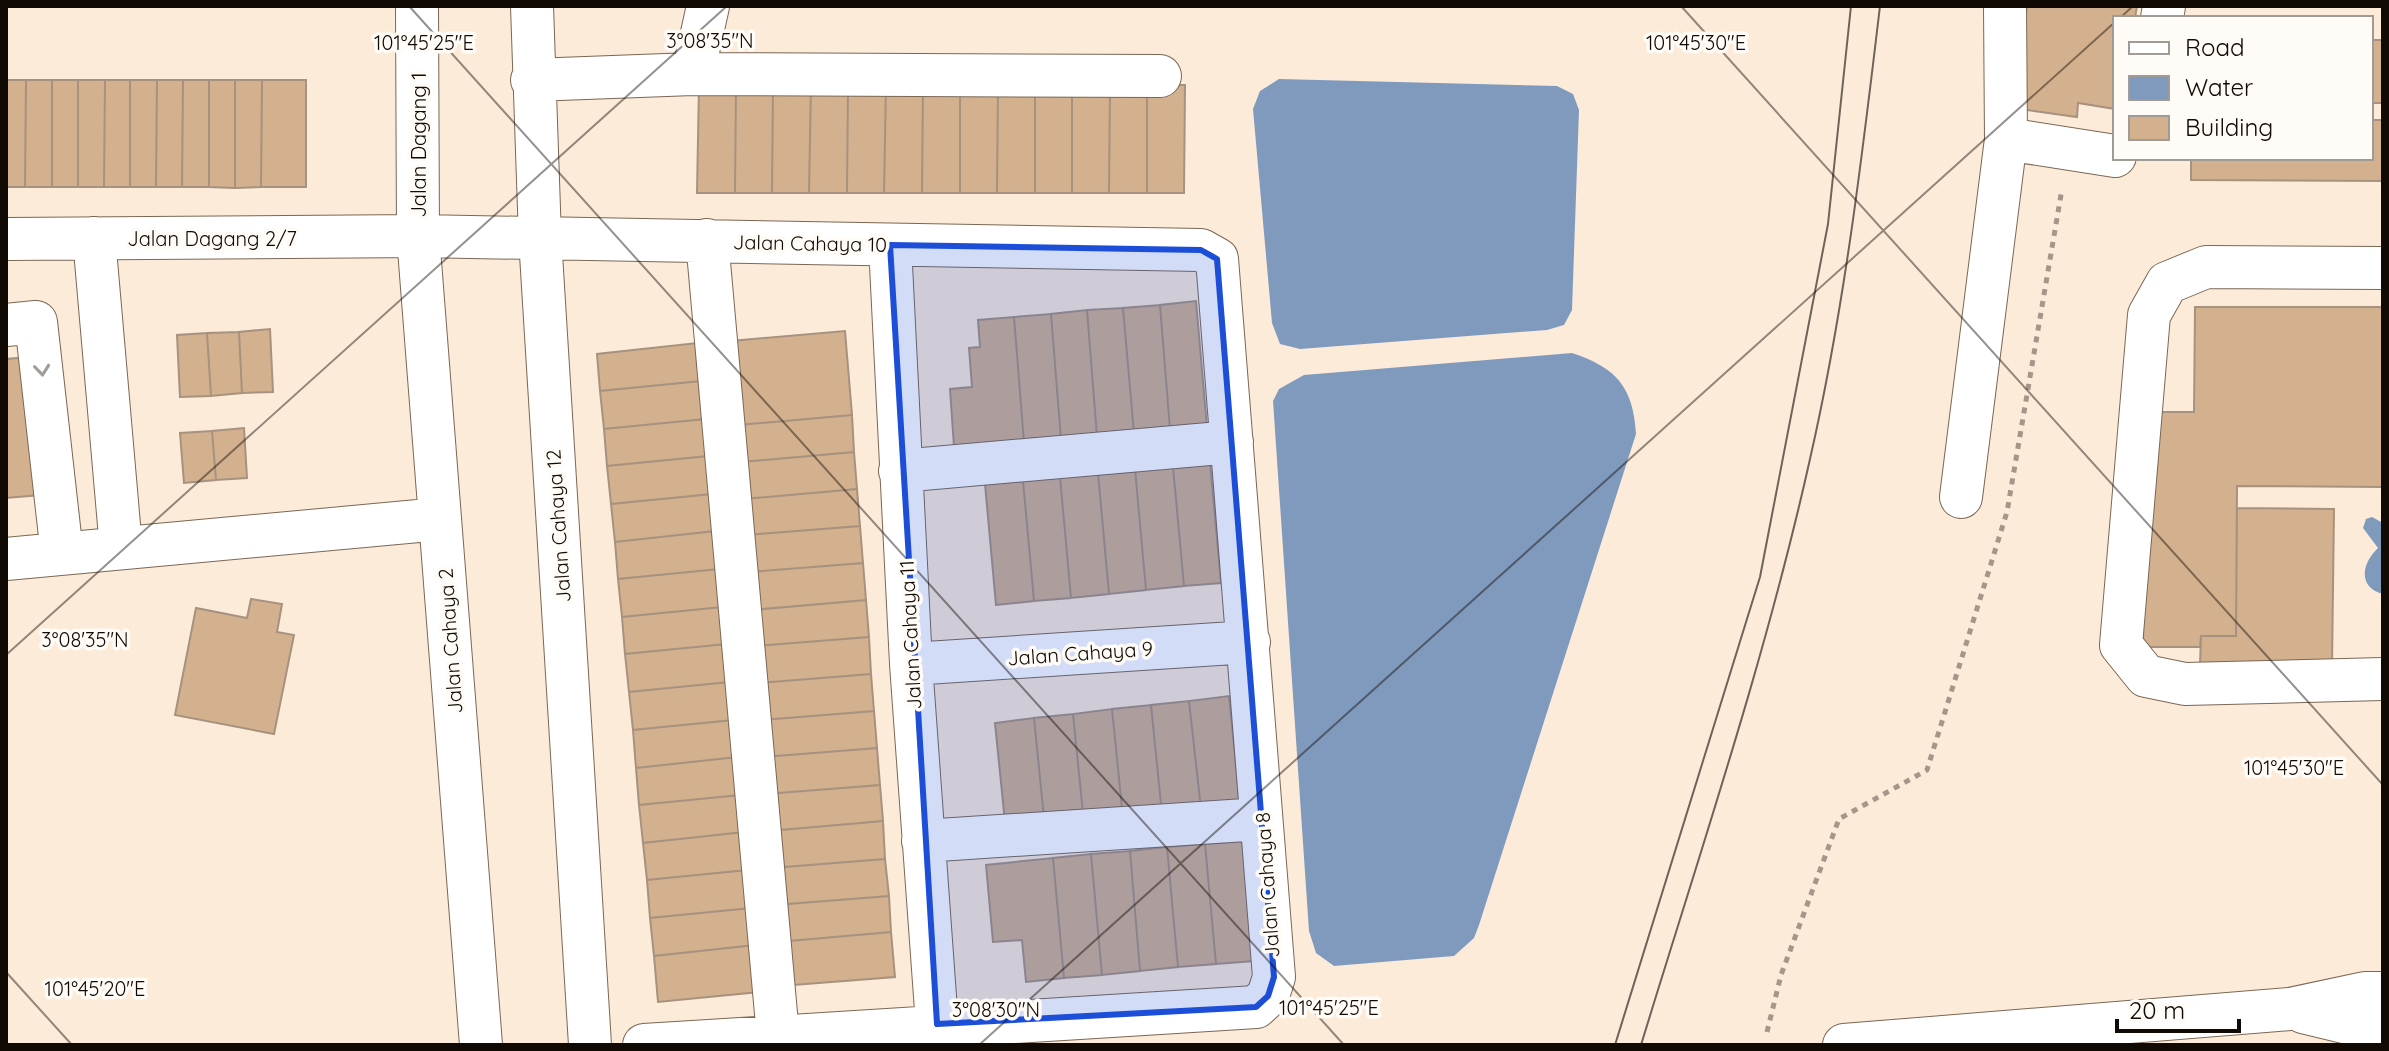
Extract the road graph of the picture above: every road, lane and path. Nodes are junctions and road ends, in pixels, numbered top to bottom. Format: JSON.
{"nodes":[{"id":1,"x":417,"y":6,"type":"edge"},
{"id":2,"x":532,"y":6,"type":"edge"},
{"id":3,"x":708,"y":6,"type":"edge"},
{"id":4,"x":2005,"y":6,"type":"edge"},
{"id":5,"x":693,"y":74,"type":"junction"},
{"id":6,"x":1160,"y":76,"type":"dead end"},
{"id":7,"x":532,"y":80,"type":"junction"},
{"id":8,"x":2006,"y":139,"type":"junction"},
{"id":9,"x":2069,"y":150,"type":"junction"},
{"id":10,"x":2113,"y":156,"type":"edge"},
{"id":11,"x":418,"y":236,"type":"junction"},
{"id":12,"x":94,"y":238,"type":"junction"},
{"id":13,"x":540,"y":238,"type":"junction"},
{"id":14,"x":6,"y":239,"type":"edge"},
{"id":15,"x":707,"y":240,"type":"junction"},
{"id":16,"x":890,"y":245,"type":"junction"},
{"id":17,"x":1201,"y":250,"type":"joint"},
{"id":18,"x":2383,"y":268,"type":"edge"},
{"id":19,"x":6,"y":325,"type":"edge"},
{"id":20,"x":1232,"y":442,"type":"junction"},
{"id":21,"x":900,"y":471,"type":"junction"},
{"id":22,"x":1961,"y":497,"type":"dead end"},
{"id":23,"x":440,"y":519,"type":"junction"},
{"id":24,"x":121,"y":548,"type":"junction"},
{"id":25,"x":62,"y":554,"type":"junction"},
{"id":26,"x":6,"y":559,"type":"edge"},
{"id":27,"x":1249,"y":642,"type":"junction"},
{"id":28,"x":911,"y":664,"type":"junction"},
{"id":29,"x":2383,"y":679,"type":"edge"},
{"id":30,"x":1261,"y":819,"type":"junction"},
{"id":31,"x":923,"y":841,"type":"junction"},
{"id":32,"x":2383,"y":993,"type":"edge"},
{"id":33,"x":2290,"y":1009,"type":"junction"},
{"id":34,"x":937,"y":1024,"type":"junction"},
{"id":35,"x":2383,"y":1025,"type":"edge"},
{"id":36,"x":1767,"y":1032,"type":"dead end"},
{"id":37,"x":778,"y":1036,"type":"junction"},
{"id":38,"x":481,"y":1045,"type":"edge"},
{"id":39,"x":590,"y":1045,"type":"edge"},
{"id":40,"x":644,"y":1045,"type":"edge"},
{"id":41,"x":1844,"y":1045,"type":"edge"}],
"edges":[{"from":1,"to":11,"type":"street","name":"Jalan Dagang 1"},
{"from":2,"to":7,"type":"street","name":"Jalan Cahaya 12"},
{"from":3,"to":5,"type":"street"},
{"from":4,"to":8,"type":"street"},
{"from":5,"to":6,"type":"street"},
{"from":5,"to":7,"type":"street"},
{"from":7,"to":13,"type":"street","name":"Jalan Cahaya 12"},
{"from":8,"to":9,"type":"street"},
{"from":8,"to":22,"type":"street"},
{"from":9,"to":10,"type":"street"},
{"from":9,"to":36,"type":"path"},
{"from":11,"to":12,"type":"street","name":"Jalan Dagang 2/7"},
{"from":11,"to":13,"type":"street","name":"Jalan Cahaya 10"},
{"from":11,"to":23,"type":"street","name":"Jalan Cahaya 2"},
{"from":12,"to":14,"type":"street","name":"Jalan Dagang 2/7"},
{"from":12,"to":24,"type":"street"},
{"from":13,"to":15,"type":"street","name":"Jalan Cahaya 10"},
{"from":13,"to":39,"type":"street","name":"Jalan Cahaya 12"},
{"from":15,"to":16,"type":"street","name":"Jalan Cahaya 10"},
{"from":15,"to":37,"type":"street"},
{"from":16,"to":17,"type":"street","name":"Jalan Cahaya 10"},
{"from":16,"to":21,"type":"street","name":"Jalan Cahaya 11"},
{"from":17,"to":20,"type":"street","name":"Jalan Cahaya 8"},
{"from":18,"to":29,"type":"street"},
{"from":19,"to":25,"type":"street","one_way":true},
{"from":20,"to":21,"type":"street"},
{"from":20,"to":27,"type":"street","name":"Jalan Cahaya 8"},
{"from":21,"to":28,"type":"street","name":"Jalan Cahaya 11"},
{"from":23,"to":24,"type":"street"},
{"from":23,"to":38,"type":"street","name":"Jalan Cahaya 2"},
{"from":24,"to":25,"type":"street"},
{"from":25,"to":26,"type":"street"},
{"from":27,"to":28,"type":"street","name":"Jalan Cahaya 9"},
{"from":27,"to":30,"type":"street","name":"Jalan Cahaya 8"},
{"from":28,"to":31,"type":"street","name":"Jalan Cahaya 11"},
{"from":30,"to":31,"type":"street"},
{"from":30,"to":34,"type":"street","name":"Jalan Cahaya 8"},
{"from":31,"to":34,"type":"street","name":"Jalan Cahaya 11"},
{"from":32,"to":33,"type":"street"},
{"from":33,"to":35,"type":"street"},
{"from":33,"to":41,"type":"street"},
{"from":34,"to":37,"type":"street","name":"Jalan Cahaya 8"},
{"from":37,"to":40,"type":"street","name":"Jalan Cahaya 8"}]}
